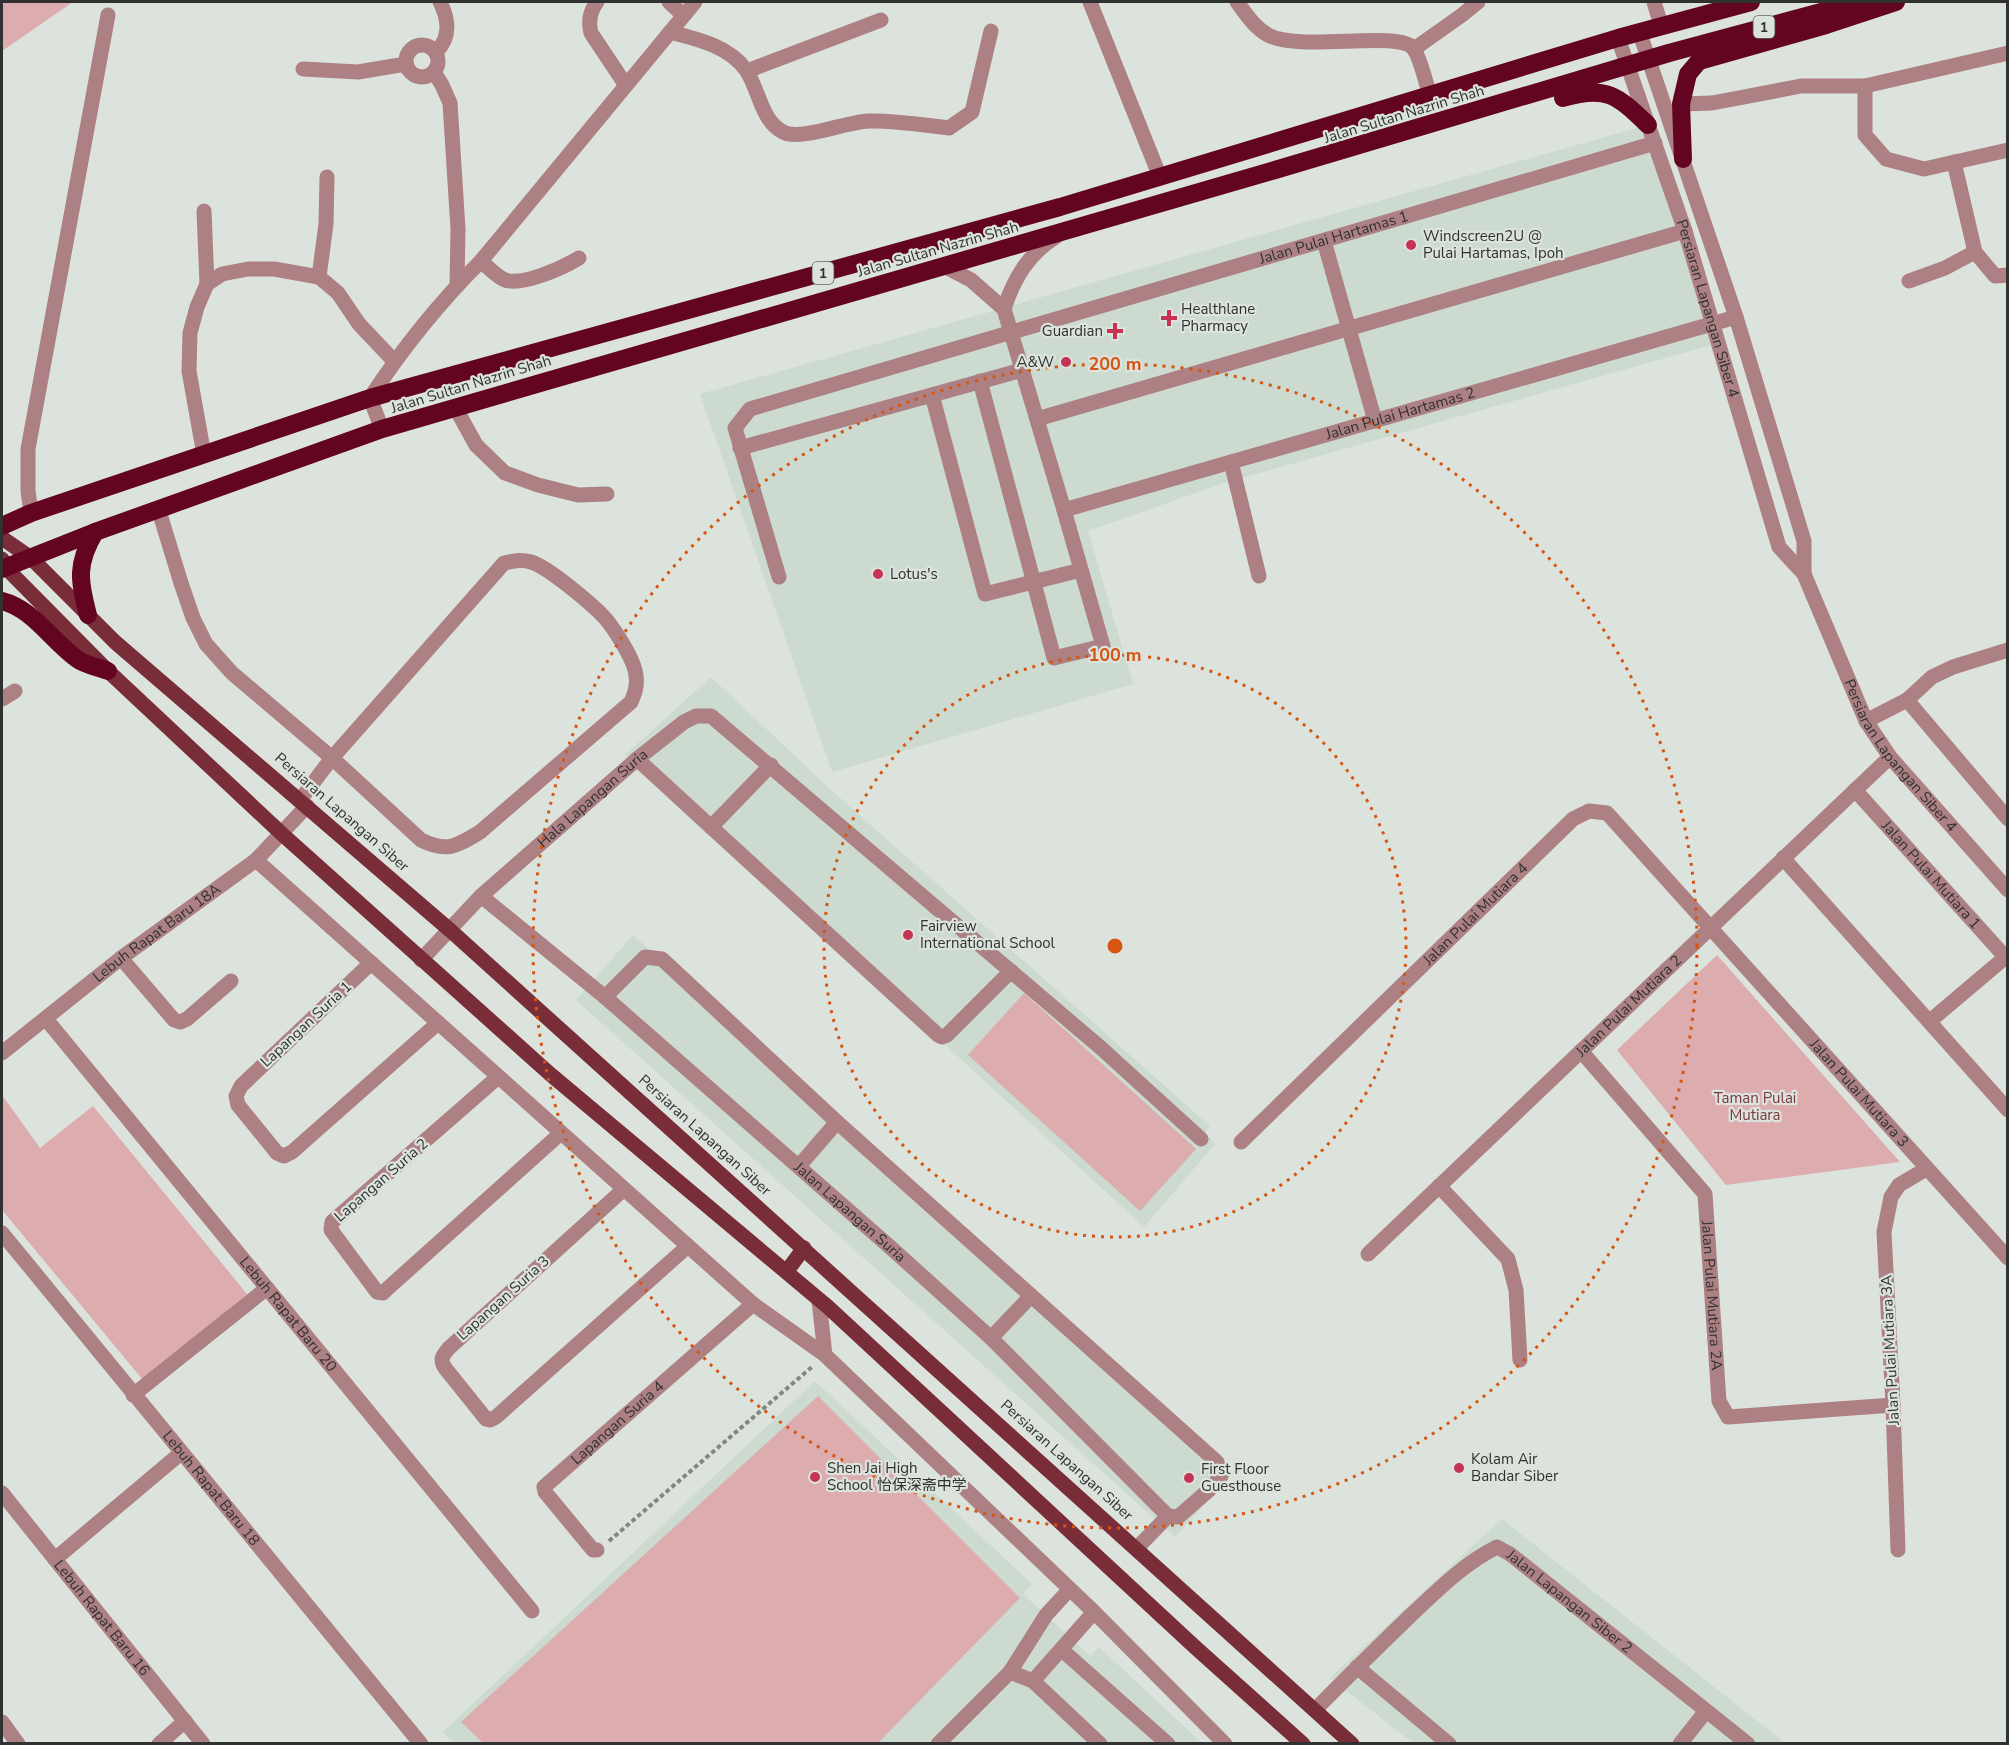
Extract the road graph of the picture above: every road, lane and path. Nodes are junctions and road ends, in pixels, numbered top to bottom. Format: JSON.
{"nodes":[{"id":1,"x":440,"y":2,"type":"edge"},
{"id":2,"x":597,"y":2,"type":"edge"},
{"id":3,"x":669,"y":2,"type":"edge"},
{"id":4,"x":695,"y":2,"type":"edge"},
{"id":5,"x":1090,"y":2,"type":"edge"},
{"id":6,"x":1237,"y":2,"type":"edge"},
{"id":7,"x":1478,"y":2,"type":"edge"},
{"id":8,"x":1654,"y":2,"type":"edge"},
{"id":9,"x":1750,"y":2,"type":"edge"},
{"id":10,"x":1858,"y":2,"type":"edge"},
{"id":11,"x":1896,"y":2,"type":"edge"},
{"id":12,"x":108,"y":15,"type":"dead end"},
{"id":13,"x":683,"y":15,"type":"junction"},
{"id":14,"x":881,"y":20,"type":"dead end"},
{"id":15,"x":1660,"y":25,"type":"junction"},
{"id":16,"x":991,"y":31,"type":"dead end"},
{"id":17,"x":1640,"y":31,"type":"junction"},
{"id":18,"x":670,"y":32,"type":"junction"},
{"id":19,"x":1618,"y":38,"type":"junction"},
{"id":20,"x":1414,"y":49,"type":"junction"},
{"id":21,"x":436,"y":52,"type":"junction"},
{"id":22,"x":2007,"y":53,"type":"edge"},
{"id":23,"x":1649,"y":59,"type":"junction"},
{"id":24,"x":406,"y":64,"type":"junction"},
{"id":25,"x":1627,"y":66,"type":"junction"},
{"id":26,"x":303,"y":69,"type":"dead end"},
{"id":27,"x":747,"y":71,"type":"junction"},
{"id":28,"x":434,"y":72,"type":"junction"},
{"id":29,"x":625,"y":84,"type":"junction"},
{"id":30,"x":1865,"y":86,"type":"junction"},
{"id":31,"x":1430,"y":95,"type":"junction"},
{"id":32,"x":1681,"y":104,"type":"junction"},
{"id":33,"x":1648,"y":124,"type":"junction"},
{"id":34,"x":1398,"y":134,"type":"junction"},
{"id":35,"x":1655,"y":143,"type":"junction"},
{"id":36,"x":2007,"y":150,"type":"edge"},
{"id":37,"x":1683,"y":159,"type":"junction"},
{"id":38,"x":1954,"y":162,"type":"junction"},
{"id":39,"x":327,"y":177,"type":"dead end"},
{"id":40,"x":1160,"y":177,"type":"junction"},
{"id":41,"x":204,"y":211,"type":"dead end"},
{"id":42,"x":1068,"y":230,"type":"junction"},
{"id":43,"x":1685,"y":231,"type":"junction"},
{"id":44,"x":1324,"y":240,"type":"junction"},
{"id":45,"x":1975,"y":252,"type":"junction"},
{"id":46,"x":579,"y":258,"type":"dead end"},
{"id":47,"x":481,"y":261,"type":"junction"},
{"id":48,"x":944,"y":266,"type":"junction"},
{"id":49,"x":2007,"y":275,"type":"edge"},
{"id":50,"x":319,"y":277,"type":"junction"},
{"id":51,"x":1909,"y":281,"type":"dead end"},
{"id":52,"x":207,"y":284,"type":"junction"},
{"id":53,"x":457,"y":285,"type":"junction"},
{"id":54,"x":1004,"y":309,"type":"junction"},
{"id":55,"x":1736,"y":317,"type":"junction"},
{"id":56,"x":1712,"y":324,"type":"junction"},
{"id":57,"x":1349,"y":328,"type":"junction"},
{"id":58,"x":1011,"y":333,"type":"junction"},
{"id":59,"x":394,"y":362,"type":"junction"},
{"id":60,"x":1022,"y":370,"type":"junction"},
{"id":61,"x":980,"y":381,"type":"junction"},
{"id":62,"x":932,"y":395,"type":"junction"},
{"id":63,"x":370,"y":398,"type":"junction"},
{"id":64,"x":455,"y":408,"type":"junction"},
{"id":65,"x":1037,"y":419,"type":"junction"},
{"id":66,"x":1375,"y":421,"type":"junction"},
{"id":67,"x":382,"y":429,"type":"junction"},
{"id":68,"x":740,"y":448,"type":"junction"},
{"id":69,"x":204,"y":455,"type":"junction"},
{"id":70,"x":1231,"y":462,"type":"junction"},
{"id":71,"x":607,"y":494,"type":"dead end"},
{"id":72,"x":1064,"y":510,"type":"junction"},
{"id":73,"x":159,"y":511,"type":"junction"},
{"id":74,"x":31,"y":513,"type":"junction"},
{"id":75,"x":2,"y":526,"type":"edge"},
{"id":76,"x":95,"y":532,"type":"junction"},
{"id":77,"x":2,"y":538,"type":"edge"},
{"id":78,"x":31,"y":558,"type":"junction"},
{"id":79,"x":3,"y":565,"type":"edge"},
{"id":80,"x":1082,"y":570,"type":"junction"},
{"id":81,"x":1804,"y":574,"type":"junction"},
{"id":82,"x":1259,"y":576,"type":"dead end"},
{"id":83,"x":779,"y":577,"type":"dead end"},
{"id":84,"x":1035,"y":582,"type":"junction"},
{"id":85,"x":2,"y":601,"type":"edge"},
{"id":86,"x":88,"y":615,"type":"junction"},
{"id":87,"x":2007,"y":650,"type":"edge"},
{"id":88,"x":108,"y":671,"type":"junction"},
{"id":89,"x":15,"y":691,"type":"dead end"},
{"id":90,"x":2,"y":699,"type":"edge"},
{"id":91,"x":1907,"y":700,"type":"junction"},
{"id":92,"x":1866,"y":721,"type":"junction"},
{"id":93,"x":1890,"y":757,"type":"junction"},
{"id":94,"x":332,"y":758,"type":"junction"},
{"id":95,"x":637,"y":759,"type":"junction"},
{"id":96,"x":771,"y":765,"type":"junction"},
{"id":97,"x":1855,"y":790,"type":"junction"},
{"id":98,"x":304,"y":803,"type":"junction"},
{"id":99,"x":2007,"y":819,"type":"edge"},
{"id":100,"x":711,"y":827,"type":"junction"},
{"id":101,"x":282,"y":834,"type":"junction"},
{"id":102,"x":1783,"y":858,"type":"junction"},
{"id":103,"x":256,"y":860,"type":"junction"},
{"id":104,"x":2007,"y":890,"type":"edge"},
{"id":105,"x":481,"y":896,"type":"junction"},
{"id":106,"x":1711,"y":927,"type":"junction"},
{"id":107,"x":451,"y":931,"type":"junction"},
{"id":108,"x":2007,"y":957,"type":"edge"},
{"id":109,"x":121,"y":958,"type":"junction"},
{"id":110,"x":421,"y":960,"type":"junction"},
{"id":111,"x":371,"y":963,"type":"junction"},
{"id":112,"x":1011,"y":971,"type":"junction"},
{"id":113,"x":231,"y":981,"type":"dead end"},
{"id":114,"x":605,"y":997,"type":"junction"},
{"id":115,"x":46,"y":1019,"type":"junction"},
{"id":116,"x":1930,"y":1022,"type":"junction"},
{"id":117,"x":438,"y":1023,"type":"junction"},
{"id":118,"x":1581,"y":1051,"type":"junction"},
{"id":119,"x":2,"y":1053,"type":"edge"},
{"id":120,"x":498,"y":1077,"type":"junction"},
{"id":121,"x":2007,"y":1110,"type":"edge"},
{"id":122,"x":837,"y":1122,"type":"junction"},
{"id":123,"x":561,"y":1133,"type":"junction"},
{"id":124,"x":1201,"y":1138,"type":"dead end"},
{"id":125,"x":1241,"y":1142,"type":"dead end"},
{"id":126,"x":799,"y":1166,"type":"junction"},
{"id":127,"x":1926,"y":1169,"type":"junction"},
{"id":128,"x":1439,"y":1186,"type":"junction"},
{"id":129,"x":624,"y":1188,"type":"junction"},
{"id":130,"x":2,"y":1233,"type":"edge"},
{"id":131,"x":688,"y":1246,"type":"junction"},
{"id":132,"x":804,"y":1248,"type":"junction"},
{"id":133,"x":2006,"y":1253,"type":"edge"},
{"id":134,"x":1368,"y":1254,"type":"dead end"},
{"id":135,"x":787,"y":1271,"type":"junction"},
{"id":136,"x":267,"y":1288,"type":"junction"},
{"id":137,"x":1031,"y":1296,"type":"junction"},
{"id":138,"x":819,"y":1301,"type":"junction"},
{"id":139,"x":753,"y":1304,"type":"junction"},
{"id":140,"x":991,"y":1338,"type":"junction"},
{"id":141,"x":825,"y":1356,"type":"junction"},
{"id":142,"x":1520,"y":1360,"type":"dead end"},
{"id":143,"x":133,"y":1395,"type":"junction"},
{"id":144,"x":1893,"y":1405,"type":"junction"},
{"id":145,"x":181,"y":1453,"type":"junction"},
{"id":146,"x":3,"y":1500,"type":"edge"},
{"id":147,"x":1168,"y":1516,"type":"junction"},
{"id":148,"x":1137,"y":1548,"type":"junction"},
{"id":149,"x":597,"y":1550,"type":"joint"},
{"id":150,"x":1898,"y":1550,"type":"dead end"},
{"id":151,"x":55,"y":1558,"type":"junction"},
{"id":152,"x":1069,"y":1590,"type":"junction"},
{"id":153,"x":532,"y":1611,"type":"dead end"},
{"id":154,"x":1095,"y":1612,"type":"junction"},
{"id":155,"x":1062,"y":1650,"type":"junction"},
{"id":156,"x":1357,"y":1667,"type":"junction"},
{"id":157,"x":1010,"y":1672,"type":"junction"},
{"id":158,"x":1033,"y":1681,"type":"junction"},
{"id":159,"x":1315,"y":1710,"type":"junction"},
{"id":160,"x":1706,"y":1711,"type":"junction"},
{"id":161,"x":185,"y":1721,"type":"junction"},
{"id":162,"x":2,"y":1722,"type":"edge"},
{"id":163,"x":18,"y":1743,"type":"edge"},
{"id":164,"x":159,"y":1743,"type":"edge"},
{"id":165,"x":203,"y":1743,"type":"edge"},
{"id":166,"x":422,"y":1743,"type":"edge"},
{"id":167,"x":938,"y":1743,"type":"edge"},
{"id":168,"x":1100,"y":1743,"type":"edge"},
{"id":169,"x":1168,"y":1743,"type":"edge"},
{"id":170,"x":1226,"y":1743,"type":"edge"},
{"id":171,"x":1303,"y":1743,"type":"edge"},
{"id":172,"x":1352,"y":1743,"type":"edge"},
{"id":173,"x":1449,"y":1743,"type":"edge"},
{"id":174,"x":1680,"y":1743,"type":"edge"},
{"id":175,"x":1748,"y":1743,"type":"edge"}],
"edges":[{"from":1,"to":21,"type":"street"},
{"from":2,"to":29,"type":"street"},
{"from":3,"to":13,"type":"street"},
{"from":4,"to":13,"type":"street"},
{"from":5,"to":40,"type":"street"},
{"from":6,"to":20,"type":"street"},
{"from":7,"to":20,"type":"street"},
{"from":8,"to":15,"type":"street"},
{"from":9,"to":15,"type":"highway","name":"Jalan Sultan Nazrin Shah","number":"1"},
{"from":10,"to":23,"type":"highway","name":"Jalan Sultan Nazrin Shah","number":"1"},
{"from":11,"to":32,"type":"highway"},
{"from":12,"to":74,"type":"street"},
{"from":13,"to":18,"type":"street"},
{"from":14,"to":27,"type":"street"},
{"from":15,"to":17,"type":"highway","name":"Jalan Sultan Nazrin Shah","number":"1"},
{"from":16,"to":27,"type":"street"},
{"from":17,"to":19,"type":"highway","name":"Jalan Sultan Nazrin Shah","number":"1"},
{"from":17,"to":23,"type":"street","name":"Persiaran Lapangan Siber 4"},
{"from":18,"to":27,"type":"street"},
{"from":18,"to":29,"type":"street"},
{"from":19,"to":25,"type":"street","name":"Persiaran Lapangan Siber 4"},
{"from":19,"to":31,"type":"highway","name":"Jalan Sultan Nazrin Shah","number":"1"},
{"from":20,"to":31,"type":"street"},
{"from":21,"to":24,"type":"street"},
{"from":21,"to":28,"type":"street"},
{"from":22,"to":30,"type":"street"},
{"from":23,"to":25,"type":"highway","name":"Jalan Sultan Nazrin Shah","number":"1"},
{"from":23,"to":37,"type":"street","name":"Persiaran Lapangan Siber 4"},
{"from":24,"to":26,"type":"street"},
{"from":24,"to":28,"type":"street"},
{"from":25,"to":33,"type":"street","name":"Persiaran Lapangan Siber 4"},
{"from":25,"to":34,"type":"highway","name":"Jalan Sultan Nazrin Shah","number":"1"},
{"from":28,"to":53,"type":"street"},
{"from":29,"to":47,"type":"street"},
{"from":30,"to":32,"type":"street"},
{"from":30,"to":38,"type":"street"},
{"from":31,"to":40,"type":"highway","name":"Jalan Sultan Nazrin Shah","number":"1"},
{"from":32,"to":37,"type":"highway"},
{"from":33,"to":34,"type":"highway"},
{"from":33,"to":35,"type":"street","name":"Persiaran Lapangan Siber 4"},
{"from":34,"to":42,"type":"highway","name":"Jalan Sultan Nazrin Shah","number":"1"},
{"from":35,"to":43,"type":"street","name":"Persiaran Lapangan Siber 4"},
{"from":35,"to":44,"type":"street","name":"Jalan Pulai Hartamas 1"},
{"from":36,"to":38,"type":"street"},
{"from":37,"to":55,"type":"street","name":"Persiaran Lapangan Siber 4"},
{"from":38,"to":45,"type":"street"},
{"from":39,"to":50,"type":"street"},
{"from":40,"to":63,"type":"highway","name":"Jalan Sultan Nazrin Shah","number":"1"},
{"from":41,"to":52,"type":"street"},
{"from":42,"to":48,"type":"highway","name":"Jalan Sultan Nazrin Shah","number":"1"},
{"from":42,"to":54,"type":"street"},
{"from":43,"to":56,"type":"street","name":"Persiaran Lapangan Siber 4"},
{"from":43,"to":57,"type":"street"},
{"from":44,"to":57,"type":"street"},
{"from":44,"to":58,"type":"street","name":"Jalan Pulai Hartamas 1"},
{"from":45,"to":49,"type":"street"},
{"from":45,"to":51,"type":"street"},
{"from":46,"to":47,"type":"street"},
{"from":47,"to":53,"type":"street"},
{"from":48,"to":54,"type":"street"},
{"from":48,"to":64,"type":"highway","name":"Jalan Sultan Nazrin Shah","number":"1"},
{"from":50,"to":52,"type":"street"},
{"from":50,"to":59,"type":"street"},
{"from":52,"to":69,"type":"street"},
{"from":53,"to":59,"type":"street"},
{"from":54,"to":58,"type":"street"},
{"from":55,"to":56,"type":"street","name":"Jalan Pulai Hartamas 2"},
{"from":55,"to":81,"type":"street","name":"Persiaran Lapangan Siber 4"},
{"from":56,"to":66,"type":"street","name":"Jalan Pulai Hartamas 2"},
{"from":56,"to":81,"type":"street","name":"Persiaran Lapangan Siber 4"},
{"from":57,"to":65,"type":"street"},
{"from":57,"to":66,"type":"street"},
{"from":58,"to":60,"type":"street"},
{"from":58,"to":68,"type":"street","name":"Jalan Pulai Hartamas 1"},
{"from":59,"to":63,"type":"street"},
{"from":60,"to":61,"type":"street"},
{"from":60,"to":65,"type":"street"},
{"from":61,"to":62,"type":"street"},
{"from":61,"to":84,"type":"street"},
{"from":62,"to":68,"type":"street"},
{"from":62,"to":84,"type":"street"},
{"from":63,"to":67,"type":"street"},
{"from":63,"to":69,"type":"highway","name":"Jalan Sultan Nazrin Shah","number":"1"},
{"from":64,"to":67,"type":"highway","name":"Jalan Sultan Nazrin Shah","number":"1"},
{"from":64,"to":71,"type":"street"},
{"from":65,"to":72,"type":"street"},
{"from":66,"to":70,"type":"street","name":"Jalan Pulai Hartamas 2"},
{"from":67,"to":73,"type":"highway","name":"Jalan Sultan Nazrin Shah","number":"1"},
{"from":68,"to":83,"type":"street"},
{"from":69,"to":74,"type":"highway","name":"Jalan Sultan Nazrin Shah","number":"1"},
{"from":70,"to":72,"type":"street","name":"Jalan Pulai Hartamas 2"},
{"from":70,"to":82,"type":"street"},
{"from":72,"to":80,"type":"street"},
{"from":73,"to":76,"type":"highway","name":"Jalan Sultan Nazrin Shah","number":"1"},
{"from":73,"to":94,"type":"street"},
{"from":74,"to":75,"type":"highway","name":"Jalan Sultan Nazrin Shah","number":"1"},
{"from":76,"to":78,"type":"highway","name":"Jalan Sultan Nazrin Shah","number":"1"},
{"from":76,"to":86,"type":"highway"},
{"from":77,"to":78,"type":"main road","name":"Persiaran Lapangan Siber"},
{"from":78,"to":79,"type":"highway","name":"Jalan Sultan Nazrin Shah","number":"1"},
{"from":78,"to":86,"type":"main road","name":"Persiaran Lapangan Siber"},
{"from":79,"to":88,"type":"main road"},
{"from":80,"to":84,"type":"street"},
{"from":80,"to":84,"type":"street"},
{"from":81,"to":92,"type":"street","name":"Persiaran Lapangan Siber 4"},
{"from":85,"to":88,"type":"highway"},
{"from":86,"to":98,"type":"main road","name":"Persiaran Lapangan Siber"},
{"from":87,"to":91,"type":"street"},
{"from":88,"to":101,"type":"main road"},
{"from":89,"to":90,"type":"street"},
{"from":91,"to":92,"type":"street"},
{"from":91,"to":99,"type":"street"},
{"from":92,"to":93,"type":"street","name":"Persiaran Lapangan Siber 4"},
{"from":93,"to":97,"type":"street","name":"Jalan Pulai Mutiara 2"},
{"from":93,"to":104,"type":"street","name":"Persiaran Lapangan Siber 4"},
{"from":94,"to":94,"type":"street","name":"Lebuh Rapat Baru 18A"},
{"from":94,"to":98,"type":"street","name":"Lebuh Rapat Baru 18A"},
{"from":95,"to":96,"type":"street","name":"Hala Lapangan Suria"},
{"from":95,"to":100,"type":"street"},
{"from":95,"to":105,"type":"street","name":"Hala Lapangan Suria"},
{"from":96,"to":100,"type":"street"},
{"from":96,"to":112,"type":"street"},
{"from":97,"to":102,"type":"street","name":"Jalan Pulai Mutiara 2"},
{"from":97,"to":108,"type":"street","name":"Jalan Pulai Mutiara 1"},
{"from":98,"to":101,"type":"street","name":"Lebuh Rapat Baru 18A"},
{"from":98,"to":107,"type":"main road","name":"Persiaran Lapangan Siber"},
{"from":100,"to":112,"type":"street"},
{"from":101,"to":103,"type":"street","name":"Lebuh Rapat Baru 18A"},
{"from":101,"to":110,"type":"main road"},
{"from":102,"to":106,"type":"street","name":"Jalan Pulai Mutiara 2"},
{"from":102,"to":116,"type":"street"},
{"from":103,"to":109,"type":"street","name":"Lebuh Rapat Baru 18A"},
{"from":103,"to":111,"type":"street"},
{"from":105,"to":107,"type":"street","name":"Hala Lapangan Suria"},
{"from":105,"to":114,"type":"street","name":"Jalan Lapangan Suria"},
{"from":106,"to":118,"type":"street","name":"Jalan Pulai Mutiara 2"},
{"from":106,"to":125,"type":"street","name":"Jalan Pulai Mutiara 4"},
{"from":106,"to":127,"type":"street","name":"Jalan Pulai Mutiara 3"},
{"from":107,"to":110,"type":"street","name":"Hala Lapangan Suria"},
{"from":107,"to":132,"type":"main road","name":"Persiaran Lapangan Siber"},
{"from":108,"to":116,"type":"street"},
{"from":109,"to":113,"type":"street"},
{"from":109,"to":115,"type":"street","name":"Lebuh Rapat Baru 18A"},
{"from":110,"to":135,"type":"main road"},
{"from":111,"to":117,"type":"street"},
{"from":111,"to":117,"type":"street","name":"Lapangan Suria 1"},
{"from":112,"to":124,"type":"street"},
{"from":114,"to":122,"type":"street"},
{"from":114,"to":126,"type":"street","name":"Jalan Lapangan Suria"},
{"from":115,"to":119,"type":"street","name":"Lebuh Rapat Baru 18A"},
{"from":115,"to":136,"type":"street","name":"Lebuh Rapat Baru 20"},
{"from":116,"to":121,"type":"street"},
{"from":117,"to":120,"type":"street"},
{"from":118,"to":128,"type":"street","name":"Jalan Pulai Mutiara 2"},
{"from":118,"to":144,"type":"street","name":"Jalan Pulai Mutiara 2A"},
{"from":120,"to":123,"type":"street"},
{"from":120,"to":123,"type":"street","name":"Lapangan Suria 2"},
{"from":122,"to":126,"type":"street"},
{"from":122,"to":137,"type":"street"},
{"from":123,"to":129,"type":"street"},
{"from":126,"to":140,"type":"street","name":"Jalan Lapangan Suria"},
{"from":127,"to":133,"type":"street","name":"Jalan Pulai Mutiara 3"},
{"from":127,"to":144,"type":"street","name":"Jalan Pulai Mutiara 3A"},
{"from":128,"to":134,"type":"street","name":"Jalan Pulai Mutiara 2"},
{"from":128,"to":142,"type":"street"},
{"from":129,"to":131,"type":"street"},
{"from":129,"to":131,"type":"street","name":"Lapangan Suria 3"},
{"from":130,"to":143,"type":"street","name":"Lebuh Rapat Baru 18"},
{"from":131,"to":139,"type":"street"},
{"from":132,"to":135,"type":"main road"},
{"from":132,"to":148,"type":"main road","name":"Persiaran Lapangan Siber"},
{"from":135,"to":138,"type":"main road"},
{"from":136,"to":143,"type":"street"},
{"from":136,"to":153,"type":"street","name":"Lebuh Rapat Baru 20"},
{"from":137,"to":140,"type":"street"},
{"from":137,"to":147,"type":"street"},
{"from":138,"to":141,"type":"street"},
{"from":138,"to":171,"type":"main road"},
{"from":139,"to":141,"type":"street"},
{"from":139,"to":149,"type":"street","name":"Lapangan Suria 4"},
{"from":140,"to":147,"type":"street","name":"Jalan Lapangan Suria"},
{"from":141,"to":149,"type":"path"},
{"from":141,"to":152,"type":"street"},
{"from":143,"to":145,"type":"street","name":"Lebuh Rapat Baru 18"},
{"from":144,"to":150,"type":"street","name":"Jalan Pulai Mutiara 3A"},
{"from":145,"to":151,"type":"street"},
{"from":145,"to":166,"type":"street","name":"Lebuh Rapat Baru 18"},
{"from":146,"to":151,"type":"street","name":"Lebuh Rapat Baru 16"},
{"from":147,"to":148,"type":"street"},
{"from":148,"to":159,"type":"main road","name":"Persiaran Lapangan Siber"},
{"from":151,"to":161,"type":"street","name":"Lebuh Rapat Baru 16"},
{"from":152,"to":154,"type":"street"},
{"from":152,"to":157,"type":"street"},
{"from":154,"to":155,"type":"street"},
{"from":154,"to":170,"type":"street"},
{"from":155,"to":158,"type":"street"},
{"from":155,"to":169,"type":"street"},
{"from":156,"to":159,"type":"street","name":"Jalan Lapangan Siber 2"},
{"from":156,"to":160,"type":"street","name":"Jalan Lapangan Siber 2"},
{"from":156,"to":173,"type":"street"},
{"from":157,"to":158,"type":"street"},
{"from":157,"to":167,"type":"street"},
{"from":158,"to":168,"type":"street"},
{"from":159,"to":172,"type":"main road","name":"Persiaran Lapangan Siber"},
{"from":160,"to":174,"type":"street"},
{"from":160,"to":175,"type":"street","name":"Jalan Lapangan Siber 2"},
{"from":161,"to":164,"type":"street"},
{"from":161,"to":165,"type":"street","name":"Lebuh Rapat Baru 16"},
{"from":162,"to":163,"type":"street"}]}
